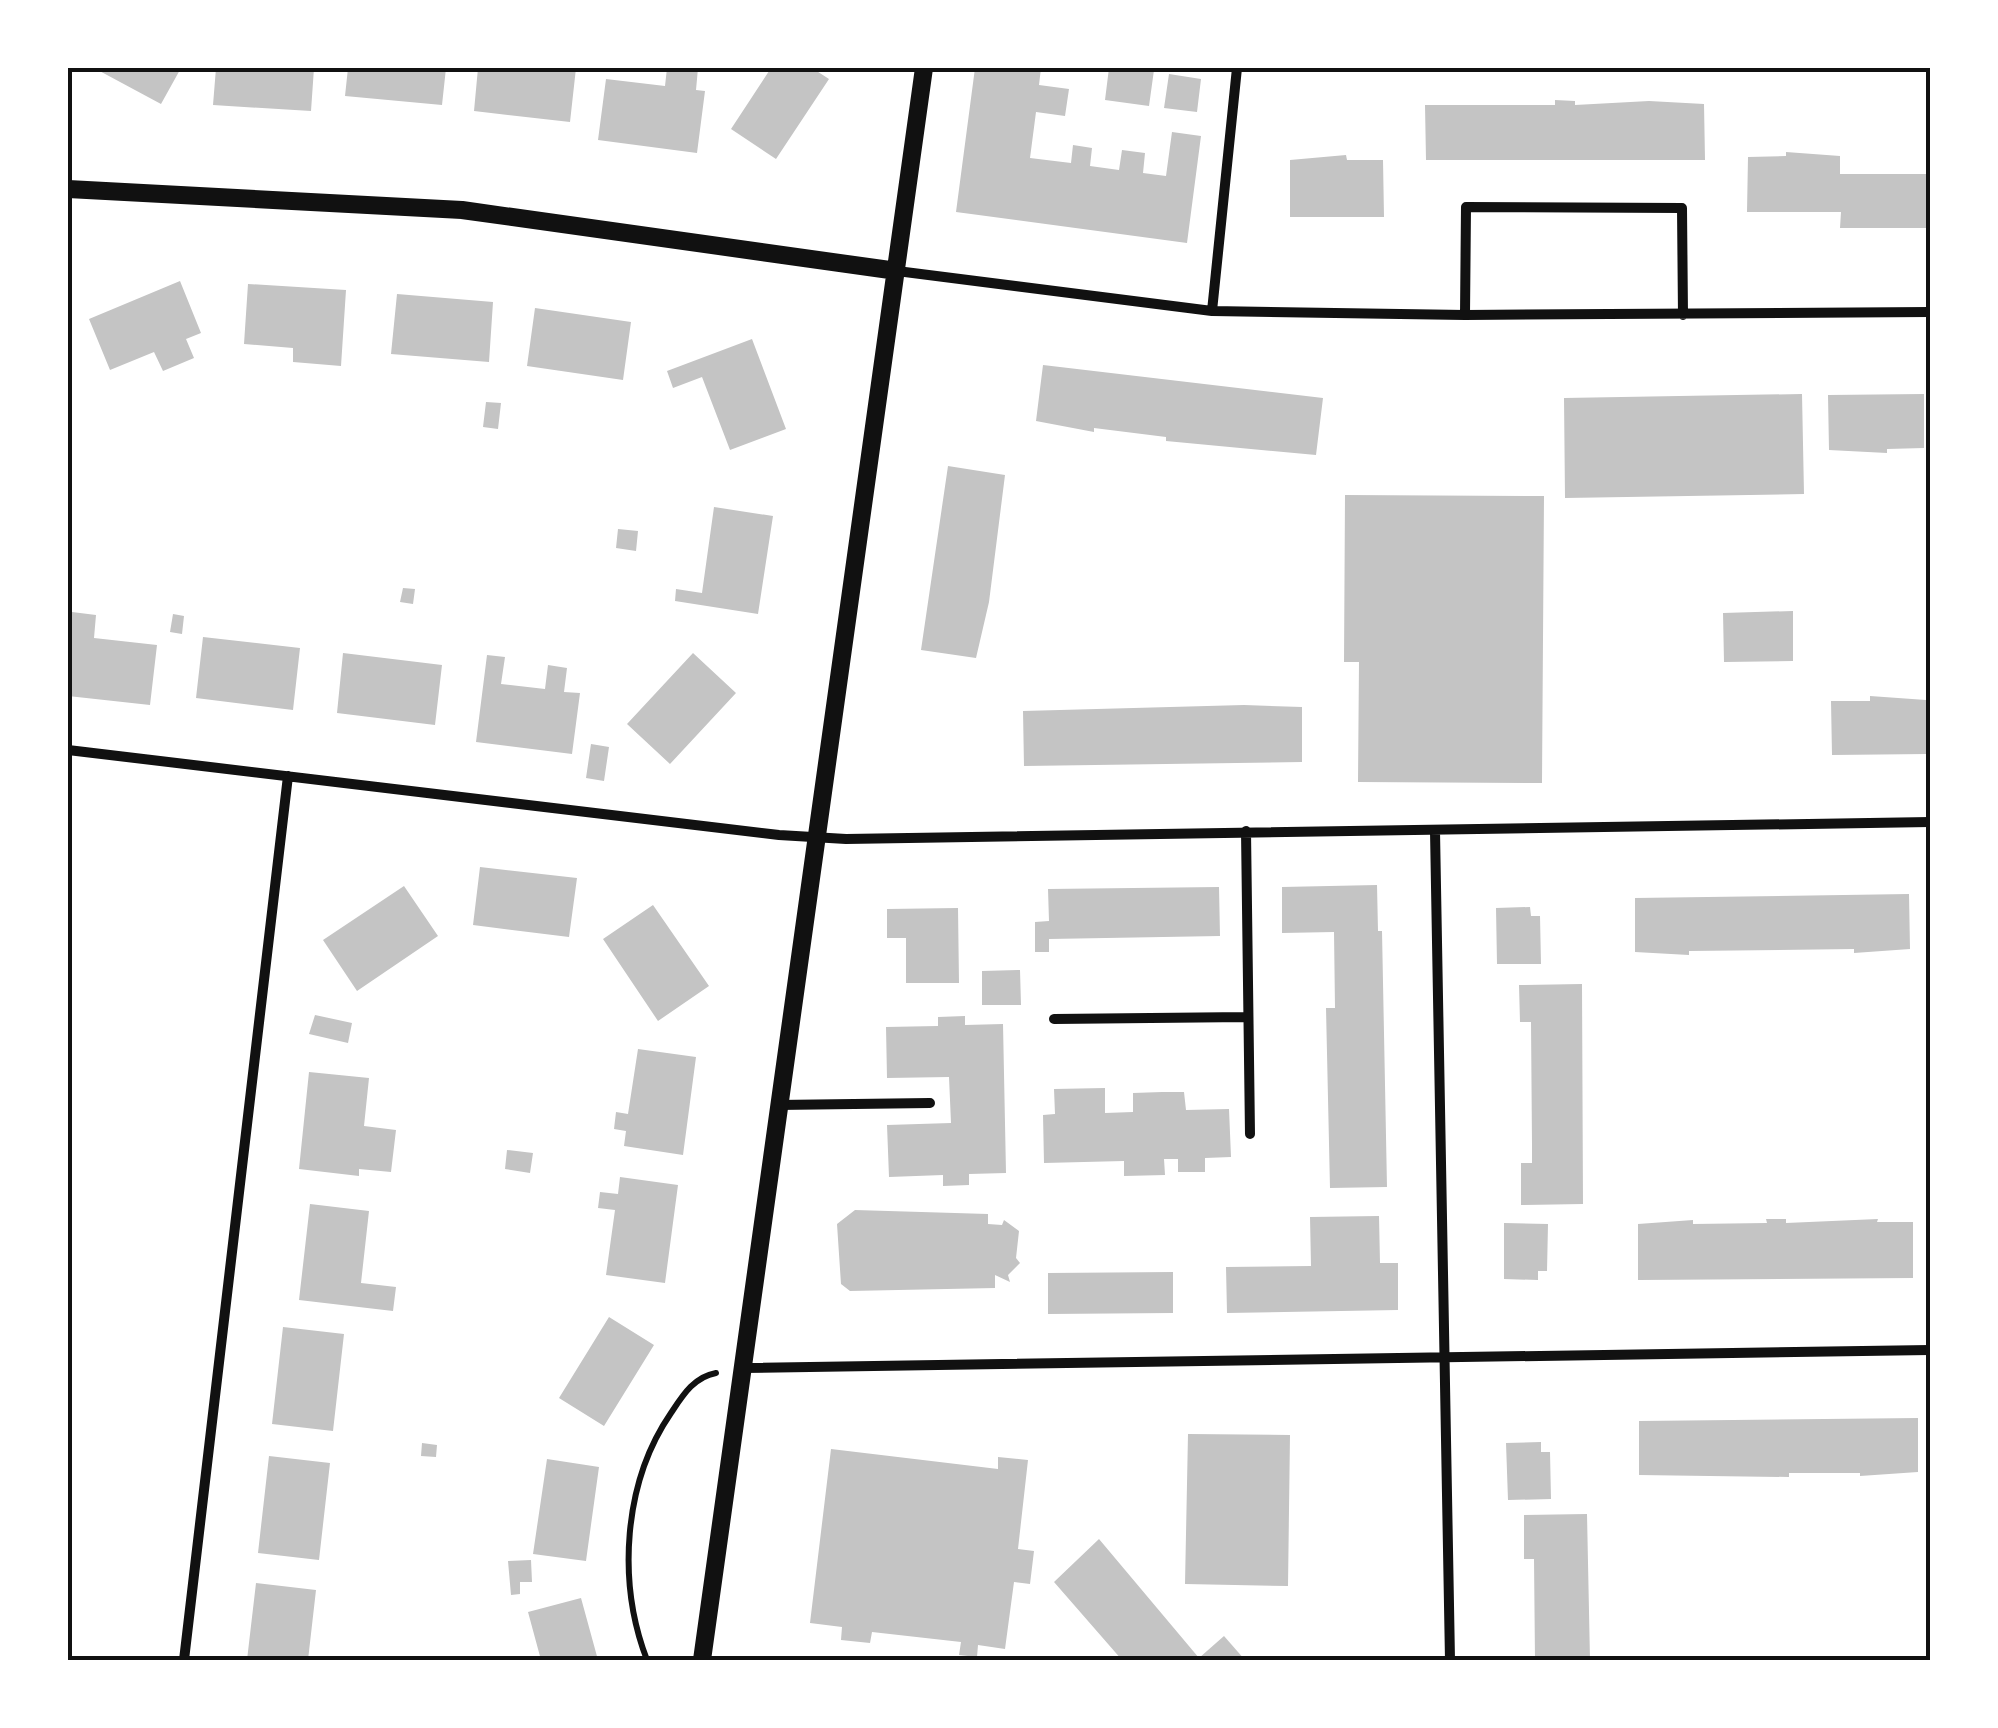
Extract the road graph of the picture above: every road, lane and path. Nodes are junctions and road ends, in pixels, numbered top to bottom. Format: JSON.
{"nodes":[{"id":1,"x":924,"y":68,"type":"edge"},
{"id":2,"x":1238,"y":68,"type":"edge"},
{"id":3,"x":68,"y":188,"type":"edge"},
{"id":4,"x":897,"y":271,"type":"junction"},
{"id":5,"x":1212,"y":311,"type":"junction"},
{"id":6,"x":1930,"y":312,"type":"edge"},
{"id":7,"x":1683,"y":315,"type":"junction"},
{"id":8,"x":1465,"y":316,"type":"junction"},
{"id":9,"x":68,"y":750,"type":"edge"},
{"id":10,"x":288,"y":776,"type":"junction"},
{"id":11,"x":1930,"y":822,"type":"edge"},
{"id":12,"x":1246,"y":831,"type":"junction"},
{"id":13,"x":1435,"y":831,"type":"junction"},
{"id":14,"x":819,"y":838,"type":"junction"},
{"id":15,"x":1247,"y":1017,"type":"junction"},
{"id":16,"x":1054,"y":1019,"type":"dead end"},
{"id":17,"x":930,"y":1104,"type":"dead end"},
{"id":18,"x":777,"y":1105,"type":"junction"},
{"id":19,"x":1250,"y":1134,"type":"dead end"},
{"id":20,"x":1930,"y":1350,"type":"edge"},
{"id":21,"x":1446,"y":1355,"type":"junction"},
{"id":22,"x":742,"y":1368,"type":"junction"},
{"id":23,"x":184,"y":1660,"type":"edge"},
{"id":24,"x":647,"y":1660,"type":"edge"},
{"id":25,"x":702,"y":1660,"type":"edge"},
{"id":26,"x":1450,"y":1660,"type":"edge"}],
"edges":[{"from":1,"to":4,"type":"street"},
{"from":2,"to":5,"type":"street"},
{"from":3,"to":4,"type":"street"},
{"from":4,"to":5,"type":"street"},
{"from":4,"to":14,"type":"street"},
{"from":5,"to":8,"type":"street"},
{"from":6,"to":7,"type":"street"},
{"from":7,"to":8,"type":"street"},
{"from":7,"to":8,"type":"street"},
{"from":9,"to":10,"type":"street"},
{"from":10,"to":14,"type":"street"},
{"from":10,"to":23,"type":"street"},
{"from":11,"to":13,"type":"street"},
{"from":12,"to":13,"type":"street"},
{"from":12,"to":14,"type":"street"},
{"from":12,"to":15,"type":"street"},
{"from":13,"to":21,"type":"street"},
{"from":14,"to":18,"type":"street"},
{"from":15,"to":16,"type":"street"},
{"from":15,"to":19,"type":"street"},
{"from":17,"to":18,"type":"street"},
{"from":18,"to":22,"type":"street"},
{"from":20,"to":21,"type":"street"},
{"from":21,"to":22,"type":"street"},
{"from":21,"to":26,"type":"street"},
{"from":22,"to":24,"type":"path"},
{"from":22,"to":25,"type":"street"}]}
